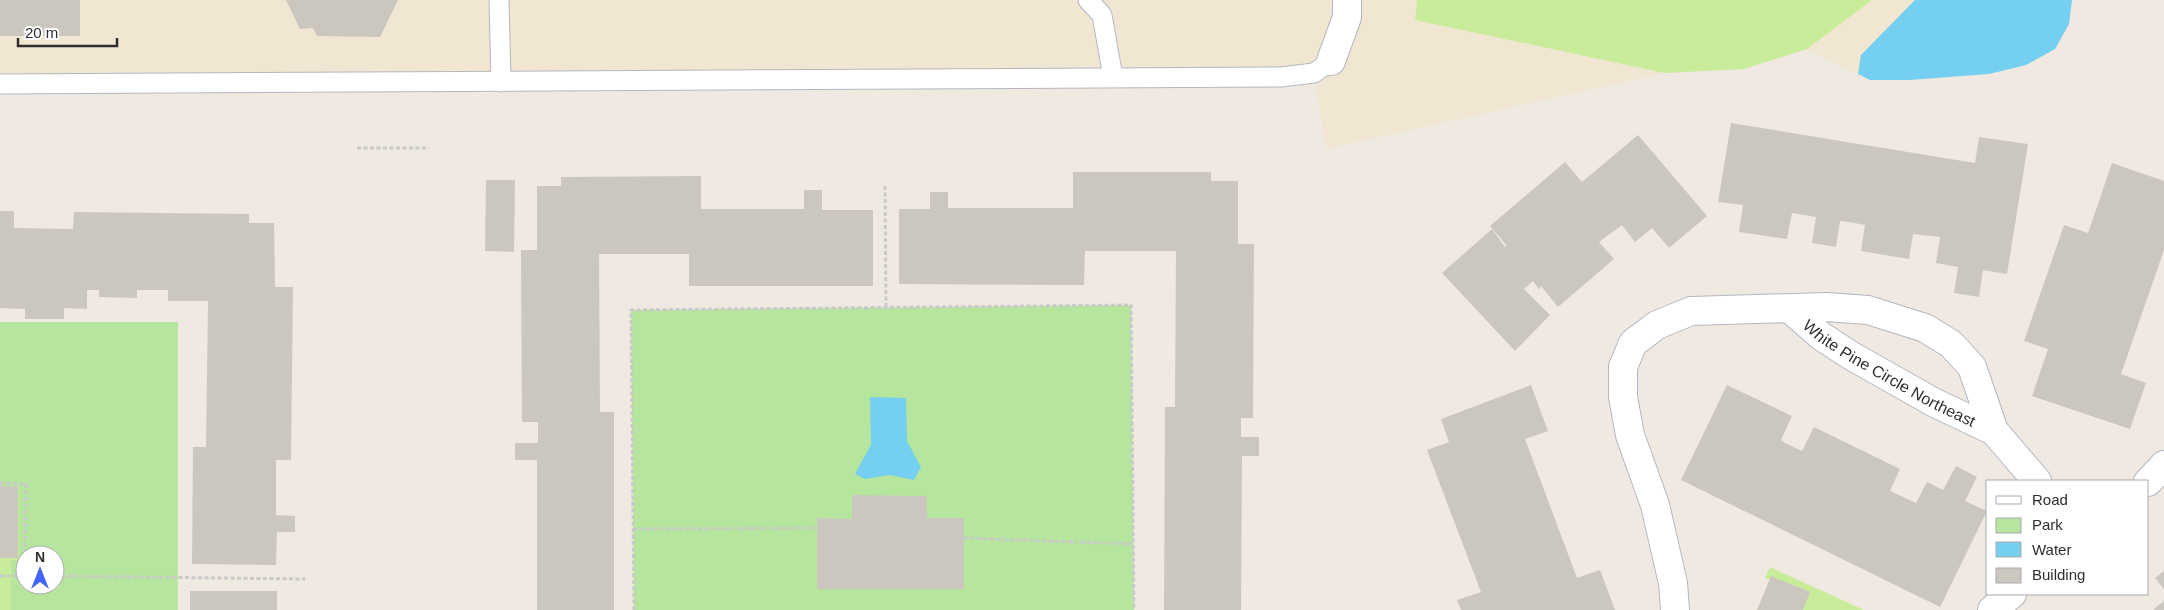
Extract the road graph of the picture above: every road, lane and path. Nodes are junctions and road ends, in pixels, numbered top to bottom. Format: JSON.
{"nodes":[{"id":1,"x":499,"y":0,"type":"edge"},
{"id":2,"x":1089,"y":0,"type":"edge"},
{"id":3,"x":1347,"y":0,"type":"edge"},
{"id":4,"x":1331,"y":61,"type":"joint"},
{"id":5,"x":1113,"y":78,"type":"junction"},
{"id":6,"x":501,"y":82,"type":"junction"},
{"id":7,"x":0,"y":84,"type":"edge"},
{"id":8,"x":357,"y":148,"type":"dead end"},
{"id":9,"x":429,"y":148,"type":"dead end"},
{"id":10,"x":885,"y":186,"type":"dead end"},
{"id":11,"x":886,"y":307,"type":"junction"},
{"id":12,"x":1790,"y":309,"type":"junction"},
{"id":13,"x":1994,"y":431,"type":"junction"},
{"id":14,"x":2164,"y":465,"type":"edge"},
{"id":15,"x":2037,"y":480,"type":"edge"},
{"id":16,"x":2149,"y":481,"type":"edge"},
{"id":17,"x":0,"y":483,"type":"edge"},
{"id":18,"x":817,"y":528,"type":"dead end"},
{"id":19,"x":633,"y":529,"type":"junction"},
{"id":20,"x":964,"y":538,"type":"dead end"},
{"id":21,"x":1133,"y":544,"type":"junction"},
{"id":22,"x":25,"y":545,"type":"edge"},
{"id":23,"x":0,"y":576,"type":"edge"},
{"id":24,"x":15,"y":576,"type":"edge"},
{"id":25,"x":65,"y":576,"type":"edge"},
{"id":26,"x":305,"y":579,"type":"dead end"},
{"id":27,"x":2011,"y":595,"type":"edge"},
{"id":28,"x":634,"y":610,"type":"edge"},
{"id":29,"x":1134,"y":610,"type":"edge"},
{"id":30,"x":1675,"y":610,"type":"edge"},
{"id":31,"x":1992,"y":610,"type":"edge"}],
"edges":[{"from":1,"to":6,"type":"lane"},
{"from":2,"to":5,"type":"lane"},
{"from":3,"to":4,"type":"street"},
{"from":4,"to":5,"type":"lane"},
{"from":5,"to":6,"type":"lane"},
{"from":6,"to":7,"type":"lane"},
{"from":8,"to":9,"type":"path"},
{"from":10,"to":11,"type":"path"},
{"from":11,"to":19,"type":"path"},
{"from":11,"to":21,"type":"path"},
{"from":12,"to":13,"type":"street","name":"White Pine Circle Northeast"},
{"from":12,"to":13,"type":"street","name":"White Pine Circle Northeast"},
{"from":12,"to":30,"type":"street","name":"White Pine Circle Northeast"},
{"from":13,"to":15,"type":"street","name":"White Pine Circle Northeast"},
{"from":14,"to":16,"type":"street"},
{"from":17,"to":22,"type":"path"},
{"from":18,"to":19,"type":"path"},
{"from":19,"to":28,"type":"path"},
{"from":20,"to":21,"type":"path"},
{"from":21,"to":29,"type":"path"},
{"from":23,"to":24,"type":"path"},
{"from":25,"to":26,"type":"path"},
{"from":27,"to":31,"type":"street"}]}
